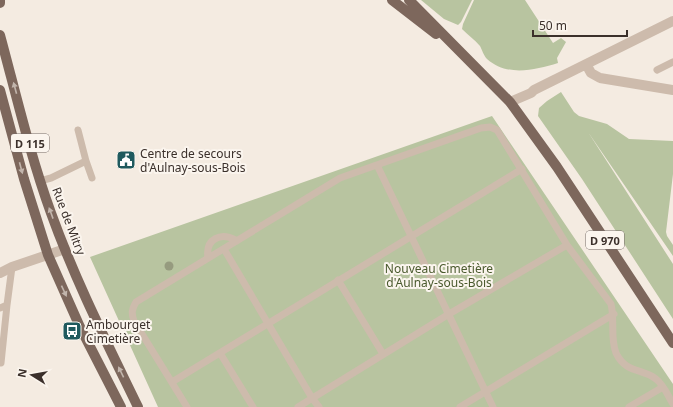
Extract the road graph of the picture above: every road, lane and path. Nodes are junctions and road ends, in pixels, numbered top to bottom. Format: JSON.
{"nodes":[{"id":1,"x":392,"y":0,"type":"edge"},
{"id":2,"x":409,"y":0,"type":"edge"},
{"id":3,"x":673,"y":21,"type":"edge"},
{"id":4,"x":0,"y":35,"type":"edge"},
{"id":5,"x":460,"y":52,"type":"junction"},
{"id":6,"x":673,"y":62,"type":"edge"},
{"id":7,"x":586,"y":64,"type":"junction"},
{"id":8,"x":656,"y":70,"type":"dead end"},
{"id":9,"x":0,"y":90,"type":"edge"},
{"id":10,"x":673,"y":90,"type":"edge"},
{"id":11,"x":510,"y":102,"type":"junction"},
{"id":12,"x":78,"y":130,"type":"dead end"},
{"id":13,"x":86,"y":161,"type":"junction"},
{"id":14,"x":377,"y":165,"type":"junction"},
{"id":15,"x":522,"y":169,"type":"junction"},
{"id":16,"x":92,"y":178,"type":"dead end"},
{"id":17,"x":40,"y":181,"type":"junction"},
{"id":18,"x":412,"y":236,"type":"junction"},
{"id":19,"x":237,"y":241,"type":"junction"},
{"id":20,"x":567,"y":245,"type":"junction"},
{"id":21,"x":65,"y":249,"type":"junction"},
{"id":22,"x":224,"y":249,"type":"junction"},
{"id":23,"x":48,"y":256,"type":"junction"},
{"id":24,"x":208,"y":258,"type":"junction"},
{"id":25,"x":12,"y":267,"type":"junction"},
{"id":26,"x":0,"y":274,"type":"edge"},
{"id":27,"x":338,"y":280,"type":"junction"},
{"id":28,"x":7,"y":305,"type":"junction"},
{"id":29,"x":0,"y":308,"type":"edge"},
{"id":30,"x":449,"y":314,"type":"junction"},
{"id":31,"x":614,"y":314,"type":"junction"},
{"id":32,"x":268,"y":323,"type":"junction"},
{"id":33,"x":673,"y":343,"type":"edge"},
{"id":34,"x":220,"y":352,"type":"junction"},
{"id":35,"x":383,"y":354,"type":"junction"},
{"id":36,"x":2,"y":363,"type":"dead end"},
{"id":37,"x":172,"y":382,"type":"junction"},
{"id":38,"x":663,"y":387,"type":"junction"},
{"id":39,"x":486,"y":391,"type":"junction"},
{"id":40,"x":312,"y":398,"type":"junction"},
{"id":41,"x":673,"y":404,"type":"edge"},
{"id":42,"x":121,"y":407,"type":"edge"},
{"id":43,"x":138,"y":407,"type":"edge"},
{"id":44,"x":187,"y":407,"type":"edge"},
{"id":45,"x":253,"y":407,"type":"edge"},
{"id":46,"x":298,"y":407,"type":"edge"},
{"id":47,"x":319,"y":407,"type":"edge"},
{"id":48,"x":460,"y":407,"type":"edge"},
{"id":49,"x":493,"y":407,"type":"edge"},
{"id":50,"x":629,"y":407,"type":"edge"}],
"edges":[{"from":1,"to":5,"type":"main road","number":"D 970"},
{"from":2,"to":5,"type":"main road","number":"D 970"},
{"from":3,"to":7,"type":"street"},
{"from":17,"to":4,"type":"main road","name":"Rue de Mitry","number":"D 115","one_way":true},
{"from":5,"to":11,"type":"main road","number":"D 970"},
{"from":6,"to":8,"type":"lane"},
{"from":7,"to":10,"type":"street"},
{"from":7,"to":11,"type":"street"},
{"from":9,"to":23,"type":"main road","number":"D 115","one_way":true},
{"from":11,"to":33,"type":"main road","number":"D 970"},
{"from":12,"to":13,"type":"lane"},
{"from":13,"to":16,"type":"lane"},
{"from":13,"to":17,"type":"lane"},
{"from":14,"to":15,"type":"lane"},
{"from":14,"to":18,"type":"lane"},
{"from":14,"to":19,"type":"lane"},
{"from":15,"to":18,"type":"lane"},
{"from":15,"to":20,"type":"lane"},
{"from":21,"to":17,"type":"main road","name":"Rue de Mitry","number":"D 115","one_way":true},
{"from":18,"to":27,"type":"lane"},
{"from":18,"to":30,"type":"lane"},
{"from":19,"to":22,"type":"lane"},
{"from":19,"to":24,"type":"lane"},
{"from":20,"to":30,"type":"lane"},
{"from":20,"to":31,"type":"lane"},
{"from":21,"to":23,"type":"street"},
{"from":43,"to":21,"type":"main road","name":"Rue de Mitry","number":"D 115","one_way":true},
{"from":22,"to":24,"type":"lane"},
{"from":22,"to":32,"type":"lane"},
{"from":23,"to":25,"type":"street"},
{"from":23,"to":42,"type":"main road","number":"D 115","one_way":true},
{"from":24,"to":37,"type":"lane"},
{"from":25,"to":26,"type":"street"},
{"from":25,"to":28,"type":"lane"},
{"from":27,"to":32,"type":"lane"},
{"from":27,"to":35,"type":"lane"},
{"from":28,"to":29,"type":"lane"},
{"from":28,"to":36,"type":"lane"},
{"from":30,"to":35,"type":"lane"},
{"from":30,"to":39,"type":"lane"},
{"from":31,"to":38,"type":"lane"},
{"from":31,"to":39,"type":"lane"},
{"from":32,"to":34,"type":"lane"},
{"from":32,"to":40,"type":"lane"},
{"from":34,"to":37,"type":"lane"},
{"from":34,"to":45,"type":"lane"},
{"from":35,"to":40,"type":"lane"},
{"from":37,"to":44,"type":"lane"},
{"from":38,"to":41,"type":"lane"},
{"from":38,"to":50,"type":"lane"},
{"from":39,"to":48,"type":"lane"},
{"from":39,"to":49,"type":"lane"},
{"from":40,"to":46,"type":"lane"},
{"from":40,"to":47,"type":"lane"}]}
